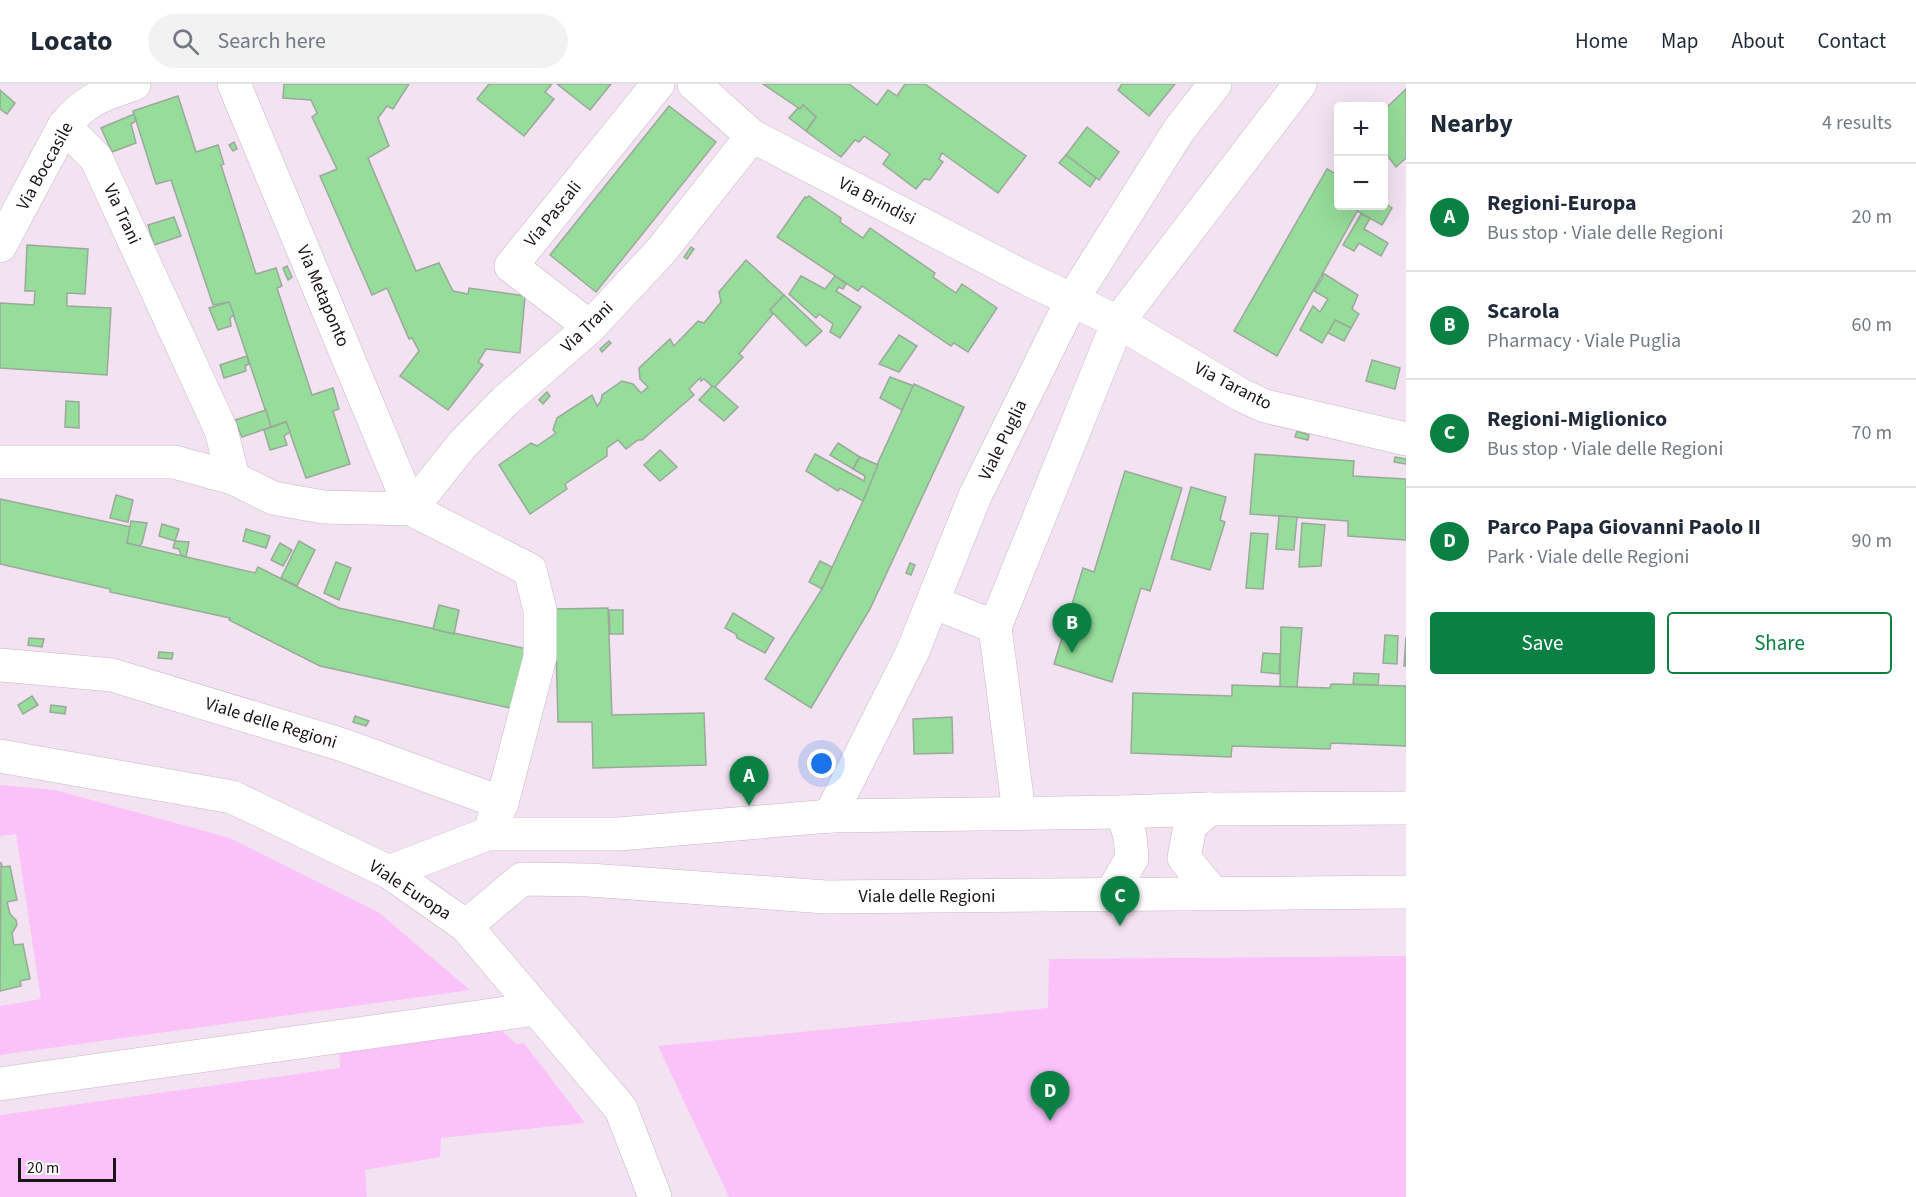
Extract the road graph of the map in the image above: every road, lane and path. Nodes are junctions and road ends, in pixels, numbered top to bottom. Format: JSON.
{"nodes":[{"id":1,"x":134,"y":84,"type":"edge"},
{"id":2,"x":234,"y":84,"type":"edge"},
{"id":3,"x":658,"y":84,"type":"edge"},
{"id":4,"x":694,"y":84,"type":"edge"},
{"id":5,"x":1215,"y":84,"type":"edge"},
{"id":6,"x":1300,"y":84,"type":"edge"},
{"id":7,"x":64,"y":126,"type":"junction"},
{"id":8,"x":752,"y":136,"type":"junction"},
{"id":9,"x":0,"y":246,"type":"edge"},
{"id":10,"x":1072,"y":300,"type":"junction"},
{"id":11,"x":1118,"y":322,"type":"junction"},
{"id":12,"x":590,"y":327,"type":"junction"},
{"id":13,"x":1406,"y":439,"type":"edge"},
{"id":14,"x":0,"y":462,"type":"edge"},
{"id":15,"x":232,"y":478,"type":"junction"},
{"id":16,"x":411,"y":509,"type":"junction"},
{"id":17,"x":933,"y":602,"type":"junction"},
{"id":18,"x":995,"y":627,"type":"junction"},
{"id":19,"x":0,"y":665,"type":"edge"},
{"id":20,"x":0,"y":756,"type":"edge"},
{"id":21,"x":502,"y":803,"type":"junction"},
{"id":22,"x":1406,"y":808,"type":"edge"},
{"id":23,"x":1209,"y":809,"type":"junction"},
{"id":24,"x":1019,"y":813,"type":"junction"},
{"id":25,"x":1122,"y":813,"type":"junction"},
{"id":26,"x":830,"y":816,"type":"junction"},
{"id":27,"x":487,"y":834,"type":"junction"},
{"id":28,"x":389,"y":872,"type":"junction"},
{"id":29,"x":1212,"y":892,"type":"junction"},
{"id":30,"x":1406,"y":892,"type":"edge"},
{"id":31,"x":1111,"y":894,"type":"junction"},
{"id":32,"x":466,"y":926,"type":"junction"},
{"id":33,"x":536,"y":1009,"type":"junction"},
{"id":34,"x":0,"y":1083,"type":"edge"},
{"id":35,"x":655,"y":1197,"type":"edge"}],
"edges":[{"from":1,"to":7,"type":"street","name":"Via Boccasile"},
{"from":2,"to":16,"type":"street","name":"Via Metaponto"},
{"from":3,"to":12,"type":"street","name":"Via Pascali"},
{"from":4,"to":8,"type":"street","name":"Via Brindisi"},
{"from":5,"to":10,"type":"street","name":"Viale Puglia"},
{"from":6,"to":11,"type":"street"},
{"from":7,"to":9,"type":"street","name":"Via Boccasile"},
{"from":7,"to":15,"type":"street","name":"Via Trani"},
{"from":8,"to":10,"type":"street","name":"Via Brindisi"},
{"from":8,"to":12,"type":"street","name":"Via Trani"},
{"from":10,"to":11,"type":"street","name":"Via Taranto"},
{"from":10,"to":17,"type":"street","name":"Viale Puglia"},
{"from":11,"to":13,"type":"street","name":"Via Taranto"},
{"from":11,"to":18,"type":"street"},
{"from":12,"to":16,"type":"street","name":"Via Trani"},
{"from":14,"to":15,"type":"street"},
{"from":15,"to":16,"type":"street"},
{"from":16,"to":21,"type":"street"},
{"from":17,"to":18,"type":"street"},
{"from":17,"to":26,"type":"street","name":"Viale Puglia"},
{"from":18,"to":24,"type":"street"},
{"from":19,"to":21,"type":"street","name":"Viale delle Regioni"},
{"from":20,"to":28,"type":"street","name":"Viale Europa"},
{"from":21,"to":27,"type":"street"},
{"from":22,"to":23,"type":"street"},
{"from":23,"to":25,"type":"street"},
{"from":23,"to":29,"type":"street"},
{"from":24,"to":25,"type":"street"},
{"from":24,"to":26,"type":"street"},
{"from":25,"to":31,"type":"street"},
{"from":26,"to":27,"type":"street"},
{"from":27,"to":28,"type":"street"},
{"from":28,"to":32,"type":"street","name":"Viale Europa"},
{"from":29,"to":30,"type":"street","name":"Viale delle Regioni"},
{"from":29,"to":31,"type":"street","name":"Viale delle Regioni"},
{"from":31,"to":32,"type":"street","name":"Viale delle Regioni"},
{"from":32,"to":33,"type":"street","name":"Viale Europa"},
{"from":33,"to":34,"type":"street"},
{"from":33,"to":35,"type":"street","name":"Viale Europa"}]}
